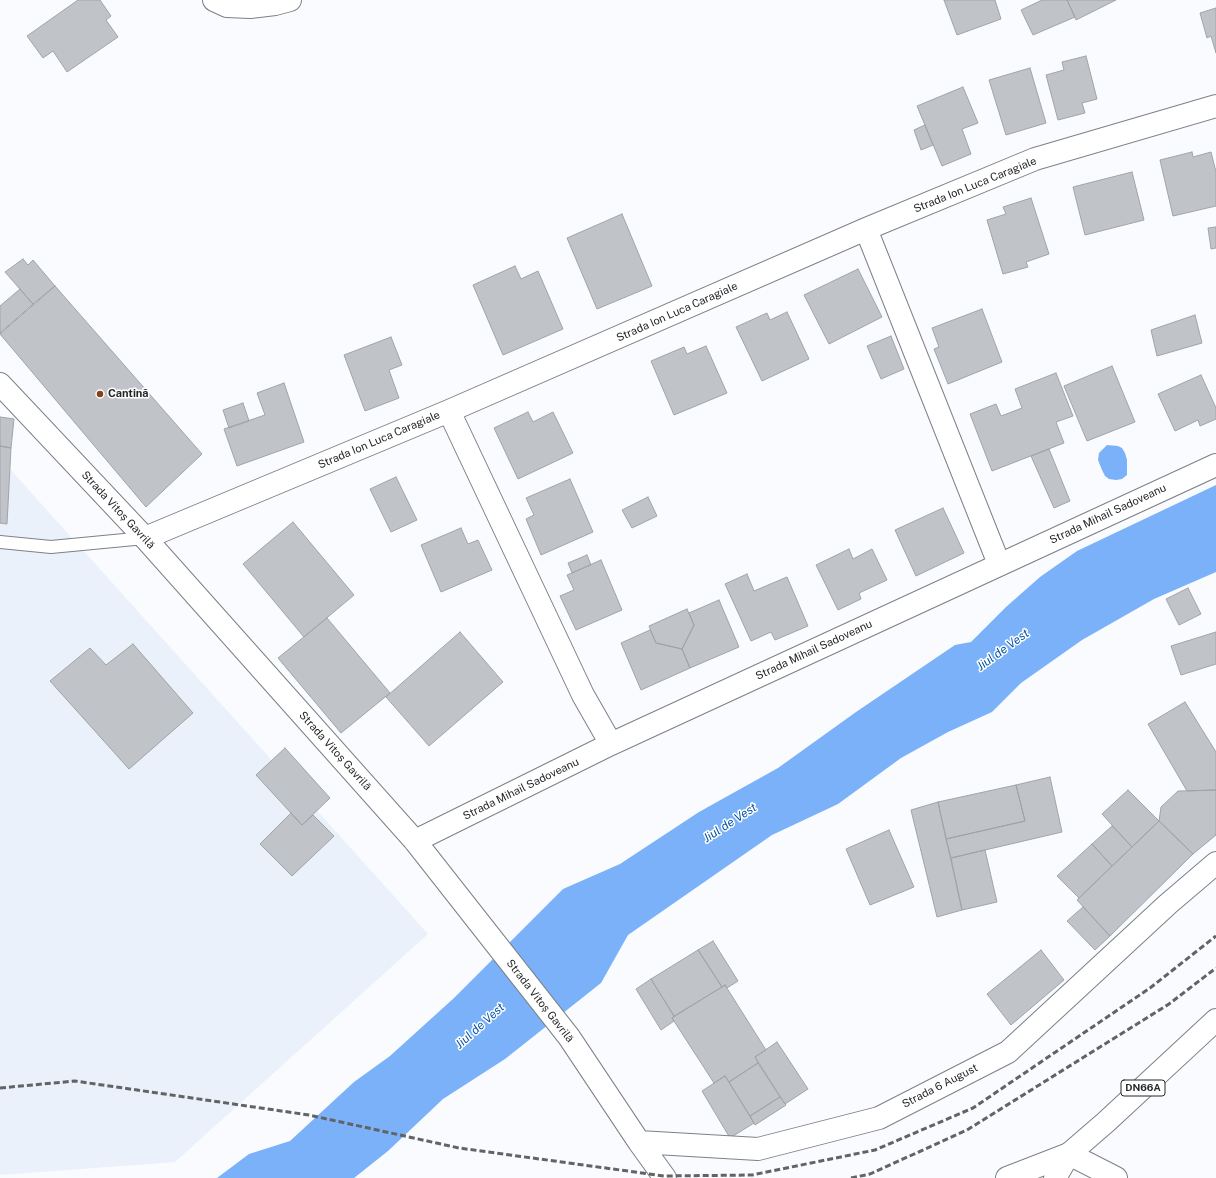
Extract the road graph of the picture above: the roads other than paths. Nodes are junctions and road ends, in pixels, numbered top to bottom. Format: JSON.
{"nodes":[{"id":1,"x":214,"y":0,"type":"edge"},
{"id":2,"x":290,"y":0,"type":"edge"},
{"id":3,"x":1216,"y":106,"type":"edge"},
{"id":4,"x":866,"y":229,"type":"junction"},
{"id":5,"x":0,"y":384,"type":"edge"},
{"id":6,"x":450,"y":411,"type":"junction"},
{"id":7,"x":1216,"y":464,"type":"edge"},
{"id":8,"x":145,"y":538,"type":"junction"},
{"id":9,"x":0,"y":542,"type":"edge"},
{"id":10,"x":999,"y":564,"type":"junction"},
{"id":11,"x":611,"y":744,"type":"junction"},
{"id":12,"x":415,"y":841,"type":"junction"},
{"id":13,"x":1216,"y":863,"type":"edge"},
{"id":14,"x":1216,"y":1020,"type":"edge"},
{"id":15,"x":640,"y":1142,"type":"junction"},
{"id":16,"x":1069,"y":1154,"type":"junction"},
{"id":17,"x":665,"y":1178,"type":"edge"},
{"id":18,"x":1007,"y":1178,"type":"edge"},
{"id":19,"x":1055,"y":1178,"type":"edge"},
{"id":20,"x":1116,"y":1178,"type":"edge"}],
"edges":[{"from":1,"to":2,"type":"street"},
{"from":3,"to":4,"type":"street","name":"Strada Ion Luca Caragiale"},
{"from":4,"to":6,"type":"street","name":"Strada Ion Luca Caragiale"},
{"from":4,"to":10,"type":"street"},
{"from":5,"to":8,"type":"street","name":"Strada Vitoș Gavrilă"},
{"from":6,"to":8,"type":"street","name":"Strada Ion Luca Caragiale"},
{"from":6,"to":11,"type":"street"},
{"from":7,"to":10,"type":"street","name":"Strada Mihail Sadoveanu"},
{"from":8,"to":9,"type":"lane"},
{"from":8,"to":12,"type":"street","name":"Strada Vitoș Gavrilă"},
{"from":10,"to":11,"type":"street","name":"Strada Mihail Sadoveanu"},
{"from":11,"to":12,"type":"street","name":"Strada Mihail Sadoveanu"},
{"from":12,"to":15,"type":"street","name":"Strada Vitoș Gavrilă"},
{"from":13,"to":15,"type":"street","name":"Strada 6 August"},
{"from":14,"to":16,"type":"street","number":"DN66A"},
{"from":15,"to":17,"type":"street"},
{"from":16,"to":18,"type":"street","number":"DN66A"},
{"from":16,"to":19,"type":"street","number":"DN66A"},
{"from":16,"to":20,"type":"street"}]}
